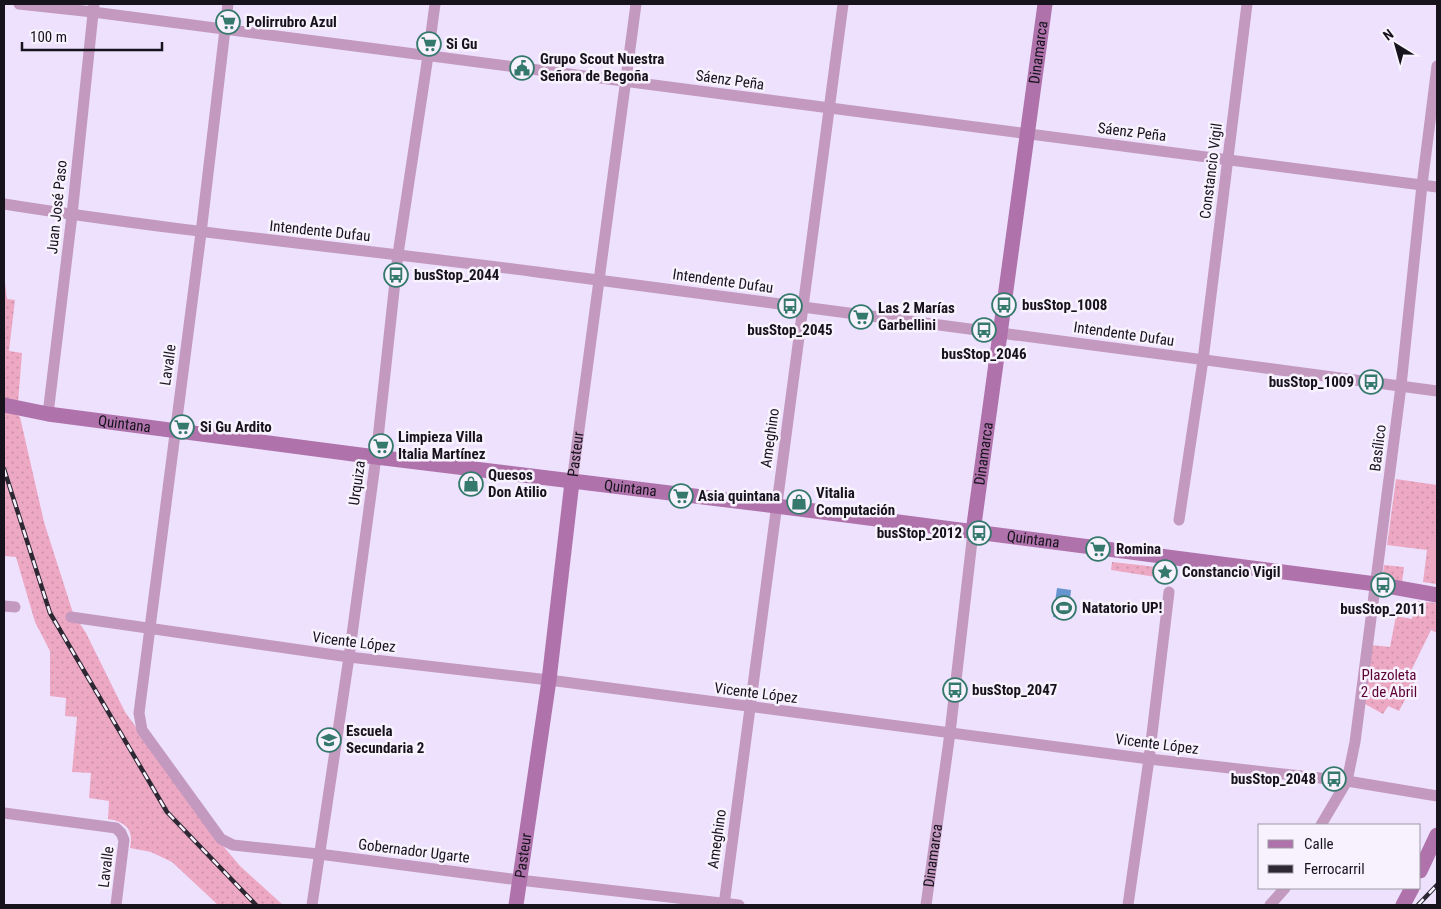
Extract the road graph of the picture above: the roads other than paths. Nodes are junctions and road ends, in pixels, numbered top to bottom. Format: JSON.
{"nodes":[{"id":1,"x":19,"y":4,"type":"edge"},
{"id":2,"x":228,"y":4,"type":"edge"},
{"id":3,"x":435,"y":4,"type":"edge"},
{"id":4,"x":636,"y":4,"type":"edge"},
{"id":5,"x":843,"y":4,"type":"edge"},
{"id":6,"x":1045,"y":4,"type":"edge"},
{"id":7,"x":1247,"y":4,"type":"edge"},
{"id":8,"x":93,"y":8,"type":"edge"},
{"id":9,"x":225,"y":30,"type":"junction"},
{"id":10,"x":428,"y":56,"type":"junction"},
{"id":11,"x":1437,"y":66,"type":"edge"},
{"id":12,"x":626,"y":81,"type":"junction"},
{"id":13,"x":828,"y":108,"type":"junction"},
{"id":14,"x":1027,"y":133,"type":"junction"},
{"id":15,"x":1227,"y":160,"type":"junction"},
{"id":16,"x":1422,"y":185,"type":"junction"},
{"id":17,"x":1437,"y":187,"type":"edge"},
{"id":18,"x":4,"y":204,"type":"edge"},
{"id":19,"x":72,"y":215,"type":"junction"},
{"id":20,"x":201,"y":233,"type":"junction"},
{"id":21,"x":398,"y":254,"type":"junction"},
{"id":22,"x":599,"y":280,"type":"junction"},
{"id":23,"x":802,"y":307,"type":"junction"},
{"id":24,"x":1000,"y":332,"type":"junction"},
{"id":25,"x":1203,"y":360,"type":"junction"},
{"id":26,"x":1401,"y":386,"type":"junction"},
{"id":27,"x":1437,"y":390,"type":"edge"},
{"id":28,"x":4,"y":405,"type":"edge"},
{"id":29,"x":48,"y":414,"type":"junction"},
{"id":30,"x":175,"y":430,"type":"junction"},
{"id":31,"x":376,"y":457,"type":"junction"},
{"id":32,"x":572,"y":482,"type":"junction"},
{"id":33,"x":776,"y":506,"type":"junction"},
{"id":34,"x":1179,"y":520,"type":"dead end"},
{"id":35,"x":973,"y":532,"type":"junction"},
{"id":36,"x":1376,"y":584,"type":"junction"},
{"id":37,"x":1169,"y":592,"type":"dead end"},
{"id":38,"x":1437,"y":595,"type":"edge"},
{"id":39,"x":70,"y":617,"type":"dead end"},
{"id":40,"x":149,"y":629,"type":"junction"},
{"id":41,"x":349,"y":657,"type":"junction"},
{"id":42,"x":549,"y":680,"type":"junction"},
{"id":43,"x":751,"y":708,"type":"junction"},
{"id":44,"x":142,"y":730,"type":"joint"},
{"id":45,"x":950,"y":733,"type":"junction"},
{"id":46,"x":1149,"y":759,"type":"junction"},
{"id":47,"x":1347,"y":781,"type":"junction"},
{"id":48,"x":1437,"y":796,"type":"edge"},
{"id":49,"x":4,"y":813,"type":"edge"},
{"id":50,"x":1323,"y":824,"type":"edge"},
{"id":51,"x":1437,"y":835,"type":"edge"},
{"id":52,"x":319,"y":854,"type":"junction"},
{"id":53,"x":1421,"y":869,"type":"edge"},
{"id":54,"x":519,"y":880,"type":"junction"},
{"id":55,"x":1283,"y":889,"type":"edge"},
{"id":56,"x":1411,"y":889,"type":"edge"},
{"id":57,"x":724,"y":904,"type":"edge"},
{"id":58,"x":116,"y":905,"type":"edge"},
{"id":59,"x":312,"y":905,"type":"edge"},
{"id":60,"x":516,"y":905,"type":"edge"},
{"id":61,"x":738,"y":905,"type":"edge"},
{"id":62,"x":926,"y":905,"type":"edge"},
{"id":63,"x":1128,"y":905,"type":"edge"},
{"id":64,"x":1270,"y":905,"type":"edge"},
{"id":65,"x":1403,"y":905,"type":"edge"}],
"edges":[{"from":1,"to":8,"type":"street","name":"Sáenz Peña"},
{"from":2,"to":9,"type":"street","name":"Lavalle"},
{"from":3,"to":10,"type":"street","name":"Urquiza"},
{"from":4,"to":12,"type":"street","name":"Pasteur"},
{"from":5,"to":13,"type":"street","name":"Ameghino"},
{"from":6,"to":14,"type":"street","name":"Dinamarca"},
{"from":7,"to":15,"type":"street","name":"Constancio Vigil"},
{"from":8,"to":9,"type":"street","name":"Sáenz Peña"},
{"from":8,"to":19,"type":"street","name":"Juan José Paso"},
{"from":9,"to":10,"type":"street","name":"Sáenz Peña"},
{"from":9,"to":20,"type":"street","name":"Lavalle"},
{"from":10,"to":12,"type":"street","name":"Sáenz Peña"},
{"from":10,"to":21,"type":"street","name":"Urquiza"},
{"from":11,"to":16,"type":"street","name":"Basílico"},
{"from":12,"to":13,"type":"street","name":"Sáenz Peña"},
{"from":12,"to":22,"type":"street","name":"Pasteur"},
{"from":13,"to":14,"type":"street","name":"Sáenz Peña"},
{"from":13,"to":23,"type":"street","name":"Ameghino"},
{"from":14,"to":15,"type":"street","name":"Sáenz Peña"},
{"from":14,"to":24,"type":"street","name":"Dinamarca"},
{"from":15,"to":16,"type":"street","name":"Sáenz Peña"},
{"from":15,"to":25,"type":"street","name":"Constancio Vigil"},
{"from":16,"to":17,"type":"street","name":"Sáenz Peña"},
{"from":16,"to":26,"type":"street","name":"Basílico"},
{"from":18,"to":19,"type":"street","name":"Intendente Dufau"},
{"from":19,"to":20,"type":"street","name":"Intendente Dufau"},
{"from":19,"to":29,"type":"street","name":"Juan José Paso"},
{"from":20,"to":21,"type":"street","name":"Intendente Dufau"},
{"from":20,"to":30,"type":"street","name":"Lavalle"},
{"from":21,"to":22,"type":"street","name":"Intendente Dufau"},
{"from":21,"to":31,"type":"street","name":"Urquiza"},
{"from":22,"to":23,"type":"street","name":"Intendente Dufau"},
{"from":22,"to":32,"type":"street","name":"Pasteur"},
{"from":23,"to":24,"type":"street","name":"Intendente Dufau"},
{"from":23,"to":33,"type":"street","name":"Ameghino"},
{"from":24,"to":25,"type":"street","name":"Intendente Dufau"},
{"from":24,"to":35,"type":"street","name":"Dinamarca"},
{"from":25,"to":26,"type":"street","name":"Intendente Dufau"},
{"from":25,"to":34,"type":"street","name":"Constancio Vigil"},
{"from":26,"to":27,"type":"street","name":"Intendente Dufau"},
{"from":26,"to":36,"type":"street","name":"Basílico"},
{"from":28,"to":29,"type":"street","name":"Quintana"},
{"from":29,"to":30,"type":"street","name":"Quintana"},
{"from":30,"to":31,"type":"street","name":"Quintana"},
{"from":30,"to":40,"type":"street","name":"Lavalle"},
{"from":31,"to":32,"type":"street","name":"Quintana"},
{"from":31,"to":41,"type":"street","name":"Urquiza"},
{"from":32,"to":33,"type":"street","name":"Quintana"},
{"from":32,"to":42,"type":"street","name":"Pasteur"},
{"from":33,"to":35,"type":"street","name":"Quintana"},
{"from":33,"to":43,"type":"street","name":"Ameghino"},
{"from":35,"to":36,"type":"street","name":"Quintana"},
{"from":35,"to":45,"type":"street","name":"Dinamarca"},
{"from":36,"to":38,"type":"street","name":"Quintana"},
{"from":36,"to":47,"type":"street","name":"Basílico"},
{"from":37,"to":46,"type":"street"},
{"from":39,"to":40,"type":"street","name":"Vicente López"},
{"from":40,"to":41,"type":"street","name":"Vicente López"},
{"from":40,"to":44,"type":"street","name":"Lavalle"},
{"from":41,"to":42,"type":"street","name":"Vicente López"},
{"from":41,"to":52,"type":"street","name":"Urquiza"},
{"from":42,"to":43,"type":"street","name":"Vicente López"},
{"from":42,"to":54,"type":"street","name":"Pasteur"},
{"from":43,"to":45,"type":"street","name":"Vicente López"},
{"from":43,"to":57,"type":"street","name":"Ameghino"},
{"from":44,"to":52,"type":"street","name":"Gobernador Ugarte"},
{"from":45,"to":46,"type":"street","name":"Vicente López"},
{"from":45,"to":62,"type":"street","name":"Dinamarca"},
{"from":46,"to":47,"type":"street","name":"Vicente López"},
{"from":46,"to":63,"type":"street"},
{"from":47,"to":48,"type":"street","name":"Vicente López"},
{"from":47,"to":50,"type":"street","name":"Basílico"},
{"from":49,"to":58,"type":"street","name":"Lavalle"},
{"from":51,"to":53,"type":"street"},
{"from":52,"to":54,"type":"street","name":"Gobernador Ugarte"},
{"from":52,"to":59,"type":"street","name":"Urquiza"},
{"from":54,"to":57,"type":"street","name":"Gobernador Ugarte"},
{"from":54,"to":60,"type":"street","name":"Pasteur"},
{"from":55,"to":64,"type":"street"},
{"from":56,"to":65,"type":"street"},
{"from":57,"to":61,"type":"street","name":"Gobernador Ugarte"}]}
